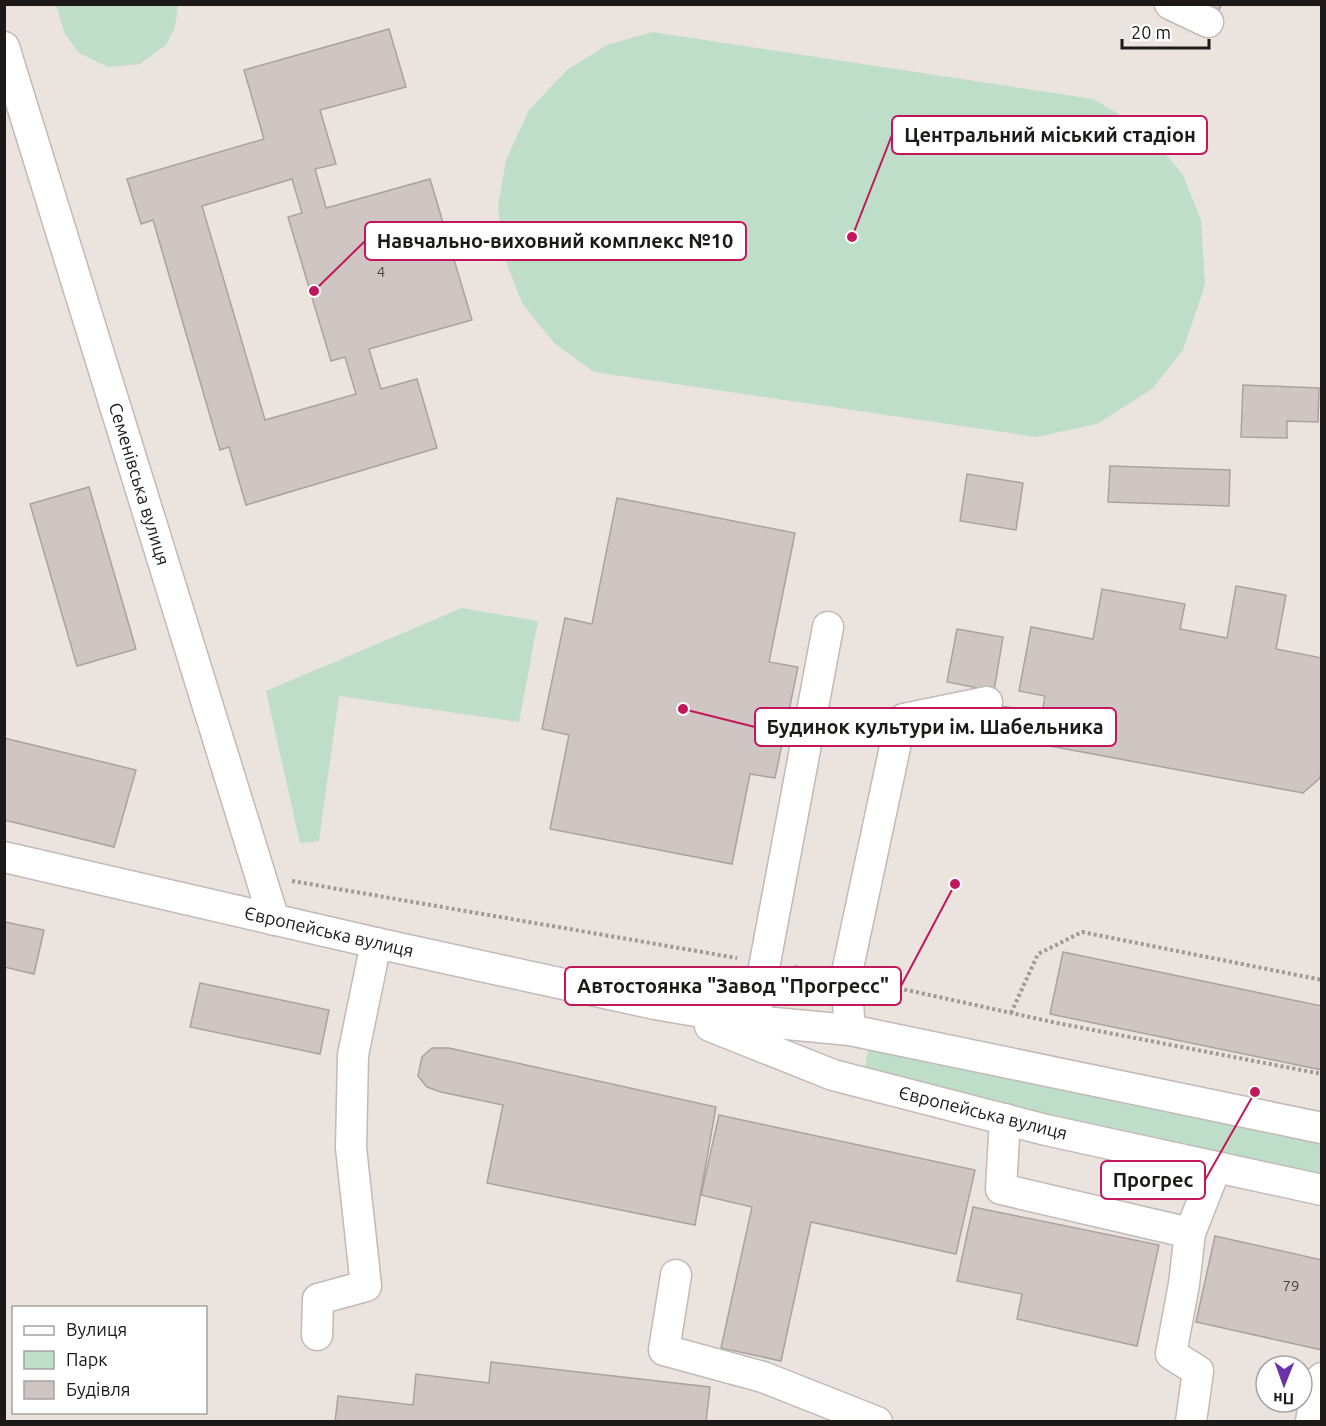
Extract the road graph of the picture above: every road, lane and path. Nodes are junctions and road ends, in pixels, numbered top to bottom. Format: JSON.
{"nodes":[{"id":1,"x":1170,"y":4,"type":"edge"},
{"id":2,"x":1208,"y":22,"type":"dead end"},
{"id":3,"x":7,"y":65,"type":"edge"},
{"id":4,"x":828,"y":627,"type":"dead end"},
{"id":5,"x":987,"y":702,"type":"dead end"},
{"id":6,"x":4,"y":857,"type":"edge"},
{"id":7,"x":261,"y":878,"type":"junction"},
{"id":8,"x":274,"y":920,"type":"junction"},
{"id":9,"x":376,"y":944,"type":"junction"},
{"id":10,"x":765,"y":962,"type":"junction"},
{"id":11,"x":828,"y":973,"type":"dead end"},
{"id":12,"x":1322,"y":980,"type":"edge"},
{"id":13,"x":865,"y":981,"type":"dead end"},
{"id":14,"x":655,"y":1004,"type":"junction"},
{"id":15,"x":1011,"y":1013,"type":"junction"},
{"id":16,"x":753,"y":1021,"type":"junction"},
{"id":17,"x":850,"y":1030,"type":"junction"},
{"id":18,"x":1322,"y":1074,"type":"edge"},
{"id":19,"x":1005,"y":1119,"type":"junction"},
{"id":20,"x":1322,"y":1128,"type":"edge"},
{"id":21,"x":1216,"y":1167,"type":"junction"},
{"id":22,"x":1322,"y":1190,"type":"edge"},
{"id":23,"x":1190,"y":1233,"type":"junction"},
{"id":24,"x":676,"y":1275,"type":"dead end"},
{"id":25,"x":317,"y":1335,"type":"dead end"},
{"id":26,"x":1322,"y":1378,"type":"edge"},
{"id":27,"x":877,"y":1422,"type":"edge"},
{"id":28,"x":1191,"y":1422,"type":"edge"},
{"id":29,"x":1311,"y":1422,"type":"edge"}],
"edges":[{"from":1,"to":2,"type":"street"},
{"from":3,"to":7,"type":"street","name":"Семенівська вулиця"},
{"from":4,"to":10,"type":"street"},
{"from":5,"to":17,"type":"street"},
{"from":6,"to":8,"type":"street","name":"Європейська вулиця"},
{"from":7,"to":8,"type":"street","name":"Семенівська вулиця"},
{"from":7,"to":10,"type":"path"},
{"from":8,"to":9,"type":"street","name":"Європейська вулиця"},
{"from":9,"to":14,"type":"street","name":"Європейська вулиця"},
{"from":9,"to":25,"type":"street"},
{"from":10,"to":11,"type":"path"},
{"from":10,"to":16,"type":"street"},
{"from":12,"to":15,"type":"path"},
{"from":13,"to":15,"type":"path"},
{"from":14,"to":16,"type":"street","name":"Європейська вулиця"},
{"from":14,"to":19,"type":"street","name":"Європейська вулиця"},
{"from":15,"to":18,"type":"path"},
{"from":16,"to":17,"type":"street","name":"Європейська вулиця"},
{"from":17,"to":20,"type":"street","name":"Європейська вулиця"},
{"from":19,"to":21,"type":"street","name":"Європейська вулиця"},
{"from":19,"to":23,"type":"street"},
{"from":21,"to":22,"type":"street","name":"Європейська вулиця"},
{"from":21,"to":23,"type":"street"},
{"from":23,"to":28,"type":"street"},
{"from":24,"to":27,"type":"street"},
{"from":26,"to":29,"type":"street"}]}
